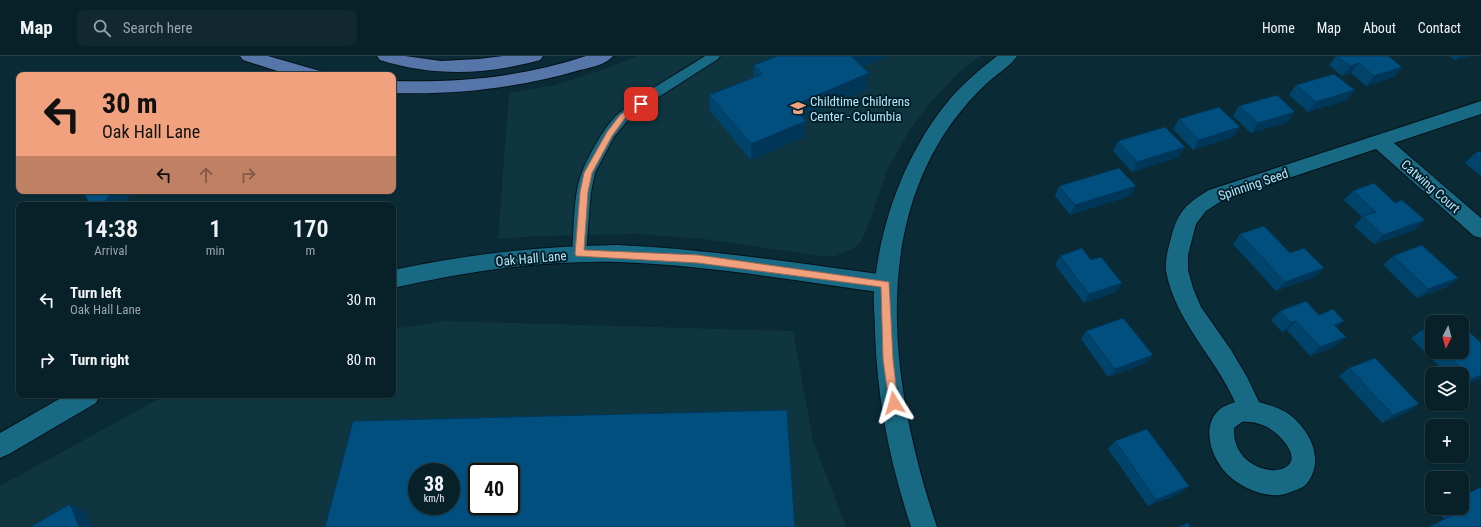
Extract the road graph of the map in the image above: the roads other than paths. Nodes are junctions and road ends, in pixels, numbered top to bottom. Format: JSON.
{"nodes":[{"id":1,"x":249,"y":56,"type":"edge"},
{"id":2,"x":386,"y":56,"type":"edge"},
{"id":3,"x":534,"y":56,"type":"edge"},
{"id":4,"x":604,"y":56,"type":"edge"},
{"id":5,"x":714,"y":56,"type":"edge"},
{"id":6,"x":1008,"y":56,"type":"edge"},
{"id":7,"x":302,"y":72,"type":"edge"},
{"id":8,"x":396,"y":87,"type":"edge"},
{"id":9,"x":1481,"y":107,"type":"edge"},
{"id":10,"x":1380,"y":142,"type":"junction"},
{"id":11,"x":1481,"y":230,"type":"edge"},
{"id":12,"x":579,"y":254,"type":"junction"},
{"id":13,"x":396,"y":278,"type":"edge"},
{"id":14,"x":886,"y":284,"type":"junction"},
{"id":15,"x":83,"y":398,"type":"edge"},
{"id":16,"x":1251,"y":411,"type":"dead end"},
{"id":17,"x":0,"y":446,"type":"edge"},
{"id":18,"x":924,"y":527,"type":"edge"}],
"edges":[{"from":1,"to":7,"type":"main road"},
{"from":2,"to":3,"type":"main road"},
{"from":4,"to":8,"type":"main road"},
{"from":5,"to":12,"type":"lane"},
{"from":6,"to":14,"type":"street"},
{"from":9,"to":10,"type":"street","name":"Spinning Seed"},
{"from":10,"to":11,"type":"street","name":"Catwing Court"},
{"from":10,"to":16,"type":"street","name":"Spinning Seed"},
{"from":12,"to":13,"type":"street","name":"Oak Hall Lane"},
{"from":12,"to":14,"type":"street","name":"Oak Hall Lane"},
{"from":14,"to":18,"type":"street"},
{"from":15,"to":17,"type":"street"}]}
